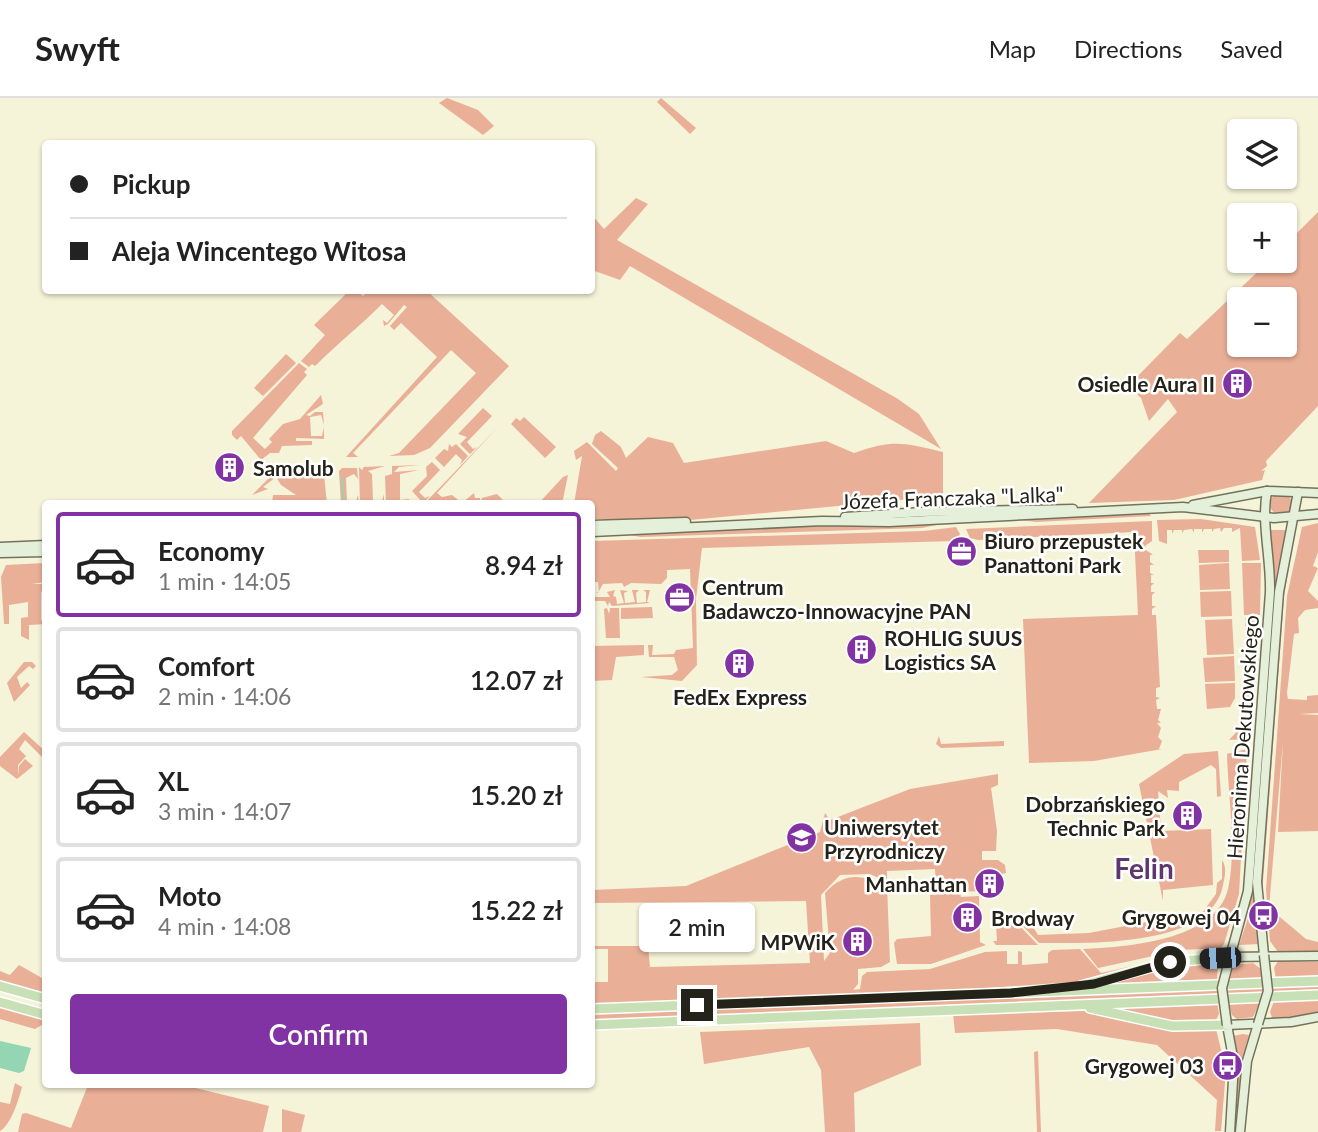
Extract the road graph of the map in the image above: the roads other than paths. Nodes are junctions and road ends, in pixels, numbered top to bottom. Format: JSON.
{"nodes":[{"id":1,"x":1267,"y":491,"type":"junction"},
{"id":2,"x":1298,"y":492,"type":"junction"},
{"id":3,"x":1318,"y":493,"type":"edge"},
{"id":4,"x":1183,"y":507,"type":"junction"},
{"id":5,"x":1318,"y":514,"type":"edge"},
{"id":6,"x":1265,"y":517,"type":"junction"},
{"id":7,"x":1294,"y":517,"type":"junction"},
{"id":8,"x":738,"y":524,"type":"junction"},
{"id":9,"x":595,"y":525,"type":"edge"},
{"id":10,"x":595,"y":532,"type":"edge"},
{"id":11,"x":42,"y":545,"type":"edge"},
{"id":12,"x":0,"y":547,"type":"edge"},
{"id":13,"x":42,"y":552,"type":"edge"},
{"id":14,"x":0,"y":553,"type":"edge"},
{"id":15,"x":1264,"y":955,"type":"junction"},
{"id":16,"x":1318,"y":956,"type":"edge"},
{"id":17,"x":1230,"y":957,"type":"junction"},
{"id":18,"x":1318,"y":981,"type":"edge"},
{"id":19,"x":0,"y":986,"type":"edge"},
{"id":20,"x":1011,"y":993,"type":"junction"},
{"id":21,"x":1318,"y":995,"type":"edge"},
{"id":22,"x":42,"y":998,"type":"edge"},
{"id":23,"x":0,"y":1002,"type":"edge"},
{"id":24,"x":1064,"y":1005,"type":"junction"},
{"id":25,"x":595,"y":1009,"type":"edge"},
{"id":26,"x":42,"y":1014,"type":"edge"},
{"id":27,"x":1318,"y":1017,"type":"edge"},
{"id":28,"x":1258,"y":1024,"type":"junction"},
{"id":29,"x":595,"y":1025,"type":"edge"},
{"id":30,"x":1227,"y":1025,"type":"junction"},
{"id":31,"x":1230,"y":1132,"type":"edge"},
{"id":32,"x":1240,"y":1132,"type":"edge"}],
"edges":[{"from":1,"to":2,"type":"street","name":"Józefa Franczaka \"Lalka\""},
{"from":1,"to":4,"type":"street","name":"Józefa Franczaka \"Lalka\""},
{"from":1,"to":6,"type":"street","name":"Hieronima Dekutowskiego"},
{"from":2,"to":3,"type":"street","name":"Józefa Franczaka \"Lalka\""},
{"from":2,"to":7,"type":"street","name":"Hieronima Dekutowskiego"},
{"from":4,"to":6,"type":"street","name":"Józefa Franczaka \"Lalka\""},
{"from":4,"to":8,"type":"street","name":"Józefa Franczaka \"Lalka\""},
{"from":5,"to":7,"type":"street","name":"Józefa Franczaka \"Lalka\""},
{"from":6,"to":7,"type":"street","name":"Józefa Franczaka \"Lalka\""},
{"from":6,"to":17,"type":"street","name":"Hieronima Dekutowskiego"},
{"from":7,"to":15,"type":"street","name":"Hieronima Dekutowskiego"},
{"from":8,"to":9,"type":"street","name":"Józefa Franczaka \"Lalka\""},
{"from":8,"to":10,"type":"street","name":"Józefa Franczaka \"Lalka\""},
{"from":11,"to":12,"type":"street"},
{"from":13,"to":14,"type":"street"},
{"from":15,"to":16,"type":"street"},
{"from":15,"to":17,"type":"street"},
{"from":15,"to":28,"type":"street","name":"Hieronima Dekutowskiego","bridge":true},
{"from":17,"to":20,"type":"main road"},
{"from":17,"to":30,"type":"street","name":"Hieronima Dekutowskiego","bridge":true},
{"from":18,"to":20,"type":"main road"},
{"from":19,"to":22,"type":"main road"},
{"from":20,"to":25,"type":"main road"},
{"from":21,"to":24,"type":"main road"},
{"from":23,"to":26,"type":"main road"},
{"from":24,"to":29,"type":"main road"},
{"from":24,"to":30,"type":"main road"},
{"from":27,"to":28,"type":"street"},
{"from":28,"to":30,"type":"street"},
{"from":28,"to":32,"type":"street","name":"Hieronima Dekutowskiego"},
{"from":30,"to":31,"type":"street","name":"Hieronima Dekutowskiego"}]}
